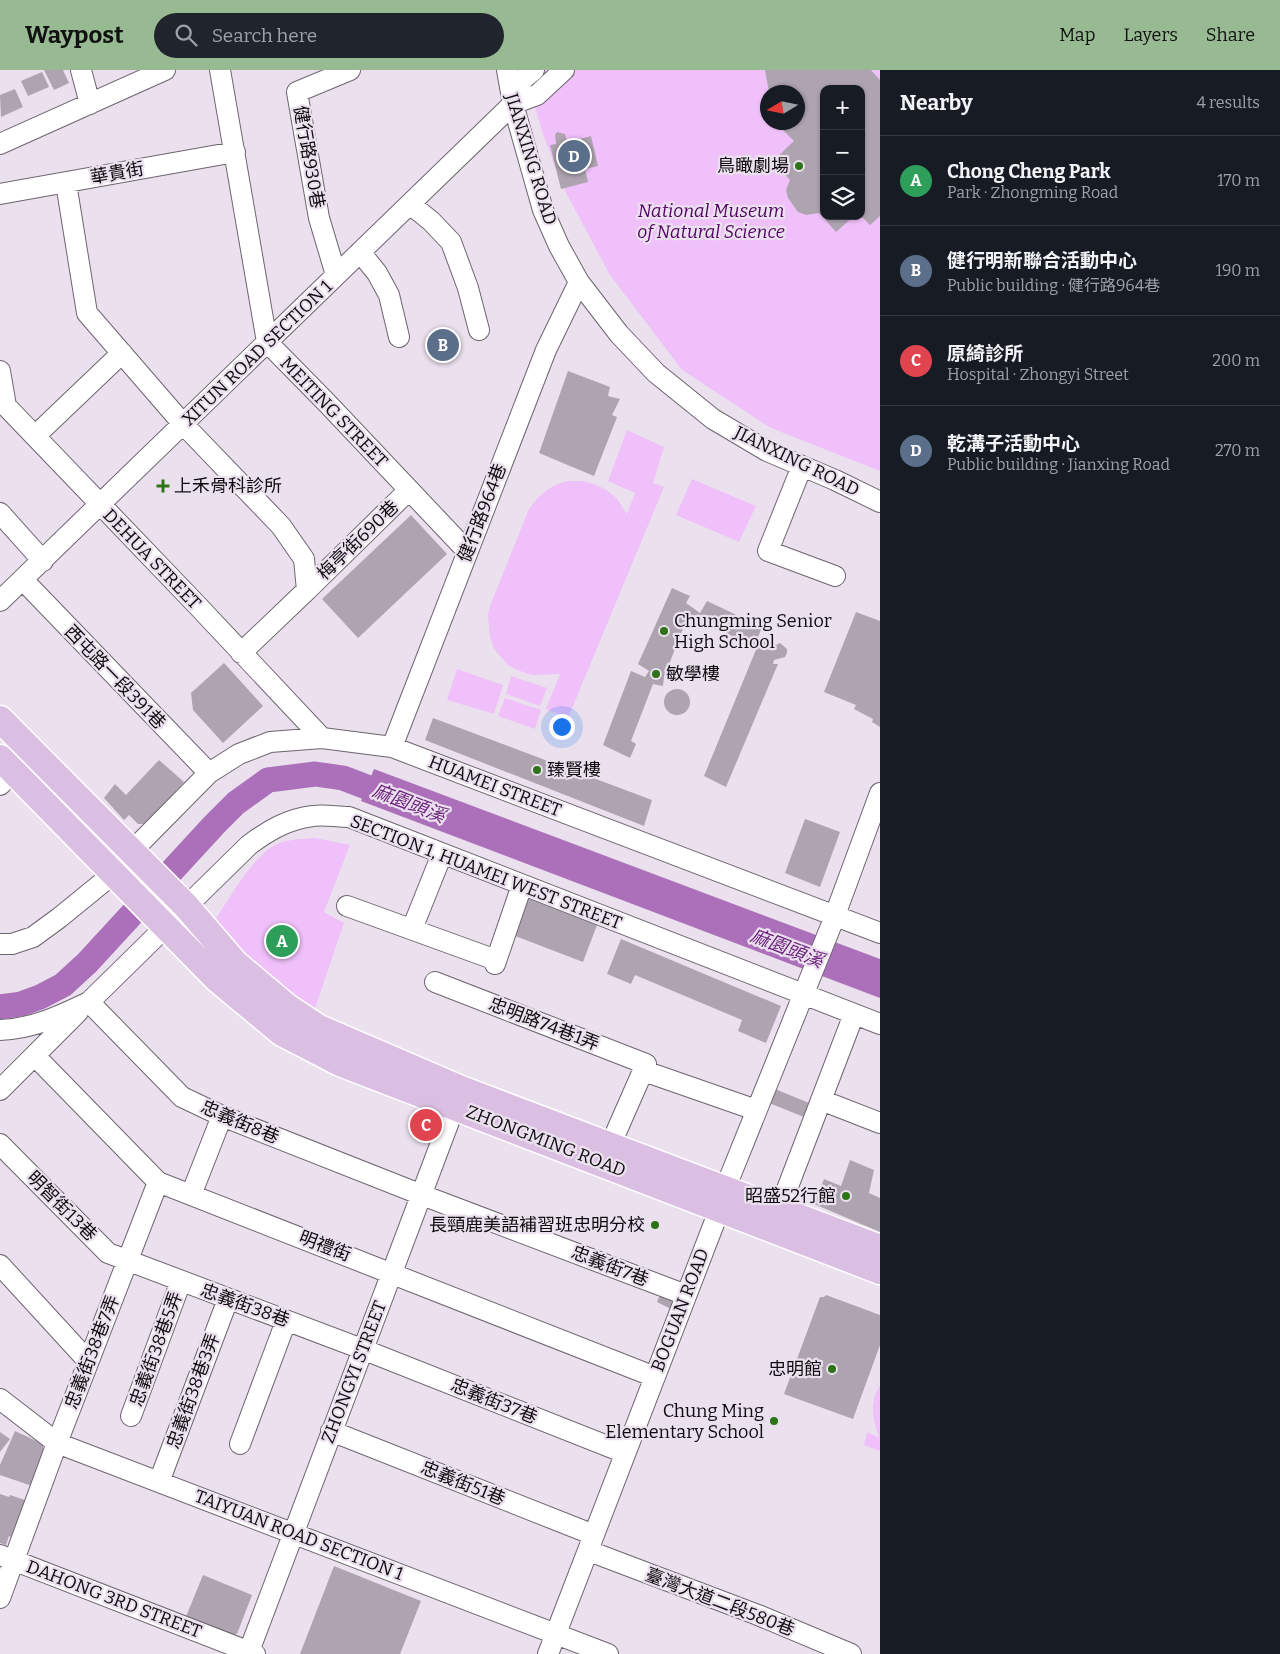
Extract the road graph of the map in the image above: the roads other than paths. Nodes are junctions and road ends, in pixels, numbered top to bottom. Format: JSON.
{"nodes":[{"id":1,"x":81,"y":70,"type":"edge"},
{"id":2,"x":166,"y":70,"type":"edge"},
{"id":3,"x":220,"y":70,"type":"edge"},
{"id":4,"x":350,"y":70,"type":"edge"},
{"id":5,"x":507,"y":70,"type":"edge"},
{"id":6,"x":534,"y":70,"type":"edge"},
{"id":7,"x":564,"y":70,"type":"edge"},
{"id":8,"x":90,"y":104,"type":"junction"},
{"id":9,"x":513,"y":104,"type":"junction"},
{"id":10,"x":0,"y":144,"type":"edge"},
{"id":11,"x":235,"y":152,"type":"junction"},
{"id":12,"x":66,"y":183,"type":"junction"},
{"id":13,"x":0,"y":194,"type":"edge"},
{"id":14,"x":410,"y":204,"type":"junction"},
{"id":15,"x":360,"y":252,"type":"junction"},
{"id":16,"x":336,"y":276,"type":"junction"},
{"id":17,"x":579,"y":282,"type":"junction"},
{"id":18,"x":479,"y":330,"type":"dead end"},
{"id":19,"x":399,"y":337,"type":"dead end"},
{"id":20,"x":267,"y":342,"type":"junction"},
{"id":21,"x":122,"y":353,"type":"junction"},
{"id":22,"x":0,"y":371,"type":"edge"},
{"id":23,"x":184,"y":424,"type":"junction"},
{"id":24,"x":35,"y":436,"type":"junction"},
{"id":25,"x":802,"y":466,"type":"junction"},
{"id":26,"x":409,"y":490,"type":"junction"},
{"id":27,"x":880,"y":502,"type":"edge"},
{"id":28,"x":100,"y":505,"type":"junction"},
{"id":29,"x":0,"y":513,"type":"edge"},
{"id":30,"x":467,"y":551,"type":"junction"},
{"id":31,"x":43,"y":561,"type":"junction"},
{"id":32,"x":835,"y":576,"type":"dead end"},
{"id":33,"x":23,"y":580,"type":"junction"},
{"id":34,"x":307,"y":590,"type":"junction"},
{"id":35,"x":1,"y":599,"type":"edge"},
{"id":36,"x":241,"y":653,"type":"junction"},
{"id":37,"x":0,"y":719,"type":"edge"},
{"id":38,"x":322,"y":738,"type":"junction"},
{"id":39,"x":392,"y":747,"type":"junction"},
{"id":40,"x":4,"y":772,"type":"edge"},
{"id":41,"x":209,"y":773,"type":"junction"},
{"id":42,"x":880,"y":793,"type":"edge"},
{"id":43,"x":876,"y":818,"type":"edge"},
{"id":44,"x":442,"y":854,"type":"junction"},
{"id":45,"x":135,"y":856,"type":"junction"},
{"id":46,"x":117,"y":879,"type":"junction"},
{"id":47,"x":522,"y":885,"type":"junction"},
{"id":48,"x":184,"y":904,"type":"junction"},
{"id":49,"x":347,"y":906,"type":"dead end"},
{"id":50,"x":833,"y":921,"type":"junction"},
{"id":51,"x":164,"y":925,"type":"junction"},
{"id":52,"x":412,"y":929,"type":"junction"},
{"id":53,"x":880,"y":933,"type":"edge"},
{"id":54,"x":0,"y":944,"type":"edge"},
{"id":55,"x":435,"y":982,"type":"dead end"},
{"id":56,"x":805,"y":991,"type":"junction"},
{"id":57,"x":89,"y":1002,"type":"junction"},
{"id":58,"x":854,"y":1014,"type":"junction"},
{"id":59,"x":880,"y":1024,"type":"edge"},
{"id":60,"x":0,"y":1030,"type":"edge"},
{"id":61,"x":35,"y":1056,"type":"junction"},
{"id":62,"x":644,"y":1071,"type":"junction"},
{"id":63,"x":0,"y":1090,"type":"edge"},
{"id":64,"x":458,"y":1098,"type":"junction"},
{"id":65,"x":821,"y":1100,"type":"junction"},
{"id":66,"x":756,"y":1110,"type":"junction"},
{"id":67,"x":222,"y":1116,"type":"junction"},
{"id":68,"x":880,"y":1123,"type":"edge"},
{"id":69,"x":0,"y":1144,"type":"edge"},
{"id":70,"x":610,"y":1146,"type":"junction"},
{"id":71,"x":158,"y":1182,"type":"junction"},
{"id":72,"x":191,"y":1194,"type":"junction"},
{"id":73,"x":422,"y":1194,"type":"junction"},
{"id":74,"x":722,"y":1199,"type":"junction"},
{"id":75,"x":779,"y":1210,"type":"junction"},
{"id":76,"x":880,"y":1248,"type":"edge"},
{"id":77,"x":127,"y":1261,"type":"junction"},
{"id":78,"x":0,"y":1265,"type":"edge"},
{"id":79,"x":880,"y":1271,"type":"edge"},
{"id":80,"x":392,"y":1272,"type":"junction"},
{"id":81,"x":181,"y":1281,"type":"junction"},
{"id":82,"x":686,"y":1295,"type":"junction"},
{"id":83,"x":228,"y":1299,"type":"junction"},
{"id":84,"x":286,"y":1321,"type":"junction"},
{"id":85,"x":362,"y":1349,"type":"junction"},
{"id":86,"x":88,"y":1360,"type":"junction"},
{"id":87,"x":655,"y":1377,"type":"junction"},
{"id":88,"x":0,"y":1399,"type":"edge"},
{"id":89,"x":131,"y":1416,"type":"dead end"},
{"id":90,"x":331,"y":1431,"type":"junction"},
{"id":91,"x":57,"y":1443,"type":"junction"},
{"id":92,"x":240,"y":1444,"type":"dead end"},
{"id":93,"x":625,"y":1453,"type":"junction"},
{"id":94,"x":159,"y":1482,"type":"junction"},
{"id":95,"x":292,"y":1533,"type":"junction"},
{"id":96,"x":592,"y":1543,"type":"junction"},
{"id":97,"x":7,"y":1558,"type":"edge"},
{"id":98,"x":0,"y":1598,"type":"edge"},
{"id":99,"x":556,"y":1634,"type":"junction"},
{"id":100,"x":250,"y":1653,"type":"edge"},
{"id":101,"x":548,"y":1654,"type":"edge"},
{"id":102,"x":608,"y":1654,"type":"edge"},
{"id":103,"x":851,"y":1654,"type":"edge"}],
"edges":[{"from":1,"to":8,"type":"street"},
{"from":2,"to":8,"type":"street"},
{"from":3,"to":11,"type":"street","name":"MEITING STREET"},
{"from":4,"to":16,"type":"street","name":"健行路930巷"},
{"from":5,"to":9,"type":"street","name":"JIANXING ROAD"},
{"from":6,"to":9,"type":"street","name":"XITUN ROAD SECTION 1"},
{"from":7,"to":9,"type":"street","name":"XITUN ROAD SECTION 1"},
{"from":8,"to":10,"type":"street"},
{"from":9,"to":14,"type":"street","name":"XITUN ROAD SECTION 1"},
{"from":9,"to":17,"type":"street","name":"JIANXING ROAD"},
{"from":11,"to":12,"type":"street","name":"華貴街"},
{"from":11,"to":20,"type":"street","name":"MEITING STREET"},
{"from":12,"to":13,"type":"street","name":"華貴街"},
{"from":12,"to":21,"type":"street"},
{"from":14,"to":15,"type":"street","name":"XITUN ROAD SECTION 1"},
{"from":14,"to":18,"type":"street"},
{"from":15,"to":16,"type":"street","name":"XITUN ROAD SECTION 1"},
{"from":15,"to":19,"type":"street"},
{"from":16,"to":20,"type":"street","name":"XITUN ROAD SECTION 1"},
{"from":17,"to":25,"type":"street","name":"JIANXING ROAD"},
{"from":17,"to":30,"type":"street","name":"健行路964巷"},
{"from":20,"to":23,"type":"street","name":"XITUN ROAD SECTION 1"},
{"from":20,"to":26,"type":"street","name":"MEITING STREET"},
{"from":21,"to":23,"type":"street"},
{"from":21,"to":24,"type":"street"},
{"from":22,"to":24,"type":"street","name":"DEHUA STREET"},
{"from":23,"to":28,"type":"street","name":"XITUN ROAD SECTION 1"},
{"from":23,"to":34,"type":"street"},
{"from":24,"to":28,"type":"street","name":"DEHUA STREET"},
{"from":25,"to":27,"type":"street","name":"JIANXING ROAD"},
{"from":25,"to":32,"type":"street"},
{"from":26,"to":30,"type":"street","name":"MEITING STREET"},
{"from":26,"to":34,"type":"street","name":"梅亭街690巷"},
{"from":28,"to":31,"type":"street","name":"XITUN ROAD SECTION 1"},
{"from":28,"to":36,"type":"street","name":"DEHUA STREET"},
{"from":29,"to":31,"type":"street"},
{"from":30,"to":39,"type":"street","name":"健行路964巷"},
{"from":31,"to":33,"type":"street","name":"XITUN ROAD SECTION 1"},
{"from":33,"to":35,"type":"street","name":"XITUN ROAD SECTION 1"},
{"from":33,"to":41,"type":"street","name":"西屯路一段391巷"},
{"from":34,"to":36,"type":"street","name":"梅亭街690巷"},
{"from":36,"to":38,"type":"street","name":"DEHUA STREET"},
{"from":37,"to":45,"type":"main road"},
{"from":38,"to":39,"type":"street","name":"HUAMEI STREET"},
{"from":38,"to":41,"type":"street","name":"HUAMEI STREET"},
{"from":39,"to":50,"type":"street","name":"HUAMEI STREET"},
{"from":40,"to":46,"type":"main road"},
{"from":41,"to":45,"type":"street","name":"HUAMEI STREET"},
{"from":42,"to":43,"type":"street"},
{"from":43,"to":50,"type":"street"},
{"from":44,"to":47,"type":"street","name":"SECTION 1, HUAMEI WEST STREET"},
{"from":44,"to":48,"type":"street","name":"SECTION 1, HUAMEI WEST STREET"},
{"from":44,"to":52,"type":"street"},
{"from":45,"to":46,"type":"street","name":"HUAMEI STREET"},
{"from":45,"to":48,"type":"main road","name":"ZHONGMING ROAD"},
{"from":46,"to":51,"type":"main road","name":"ZHONGMING ROAD"},
{"from":46,"to":54,"type":"street","name":"HUAMEI STREET"},
{"from":47,"to":52,"type":"street"},
{"from":47,"to":56,"type":"street","name":"SECTION 1, HUAMEI WEST STREET"},
{"from":48,"to":51,"type":"street","name":"SECTION 1, HUAMEI WEST STREET"},
{"from":48,"to":64,"type":"main road","name":"ZHONGMING ROAD"},
{"from":49,"to":52,"type":"street"},
{"from":50,"to":53,"type":"street","name":"HUAMEI STREET"},
{"from":50,"to":56,"type":"street","name":"BOGUAN ROAD"},
{"from":51,"to":57,"type":"street","name":"SECTION 1, HUAMEI WEST STREET"},
{"from":51,"to":64,"type":"main road","name":"ZHONGMING ROAD"},
{"from":55,"to":62,"type":"street","name":"忠明路74巷1弄"},
{"from":56,"to":58,"type":"street","name":"SECTION 1, HUAMEI WEST STREET"},
{"from":56,"to":66,"type":"street","name":"BOGUAN ROAD"},
{"from":57,"to":60,"type":"street","name":"SECTION 1, HUAMEI WEST STREET"},
{"from":57,"to":61,"type":"street"},
{"from":57,"to":67,"type":"street","name":"忠義街8巷"},
{"from":58,"to":59,"type":"street","name":"SECTION 1, HUAMEI WEST STREET"},
{"from":58,"to":65,"type":"street"},
{"from":61,"to":63,"type":"street"},
{"from":61,"to":71,"type":"street","name":"明禮街"},
{"from":62,"to":66,"type":"street"},
{"from":62,"to":70,"type":"street"},
{"from":64,"to":70,"type":"main road","name":"ZHONGMING ROAD"},
{"from":64,"to":73,"type":"street","name":"ZHONGYI STREET"},
{"from":64,"to":74,"type":"main road","name":"ZHONGMING ROAD"},
{"from":65,"to":68,"type":"street"},
{"from":65,"to":75,"type":"street"},
{"from":66,"to":74,"type":"street","name":"BOGUAN ROAD"},
{"from":67,"to":72,"type":"street"},
{"from":67,"to":73,"type":"street","name":"忠義街8巷"},
{"from":69,"to":77,"type":"street","name":"明智街13巷"},
{"from":70,"to":74,"type":"main road","name":"ZHONGMING ROAD"},
{"from":71,"to":72,"type":"street","name":"明禮街"},
{"from":71,"to":77,"type":"street","name":"忠義街38巷7弄"},
{"from":72,"to":80,"type":"street","name":"明禮街"},
{"from":73,"to":80,"type":"street","name":"ZHONGYI STREET"},
{"from":73,"to":82,"type":"street","name":"忠義街7巷"},
{"from":74,"to":75,"type":"main road","name":"ZHONGMING ROAD"},
{"from":74,"to":79,"type":"main road","name":"ZHONGMING ROAD"},
{"from":74,"to":82,"type":"street","name":"BOGUAN ROAD"},
{"from":75,"to":76,"type":"main road","name":"ZHONGMING ROAD"},
{"from":77,"to":81,"type":"street","name":"忠義街38巷"},
{"from":77,"to":86,"type":"street","name":"忠義街38巷7弄"},
{"from":78,"to":86,"type":"street"},
{"from":80,"to":85,"type":"street","name":"ZHONGYI STREET"},
{"from":80,"to":87,"type":"street","name":"明禮街"},
{"from":81,"to":83,"type":"street","name":"忠義街38巷"},
{"from":81,"to":89,"type":"street","name":"忠義街38巷5弄"},
{"from":82,"to":87,"type":"street","name":"BOGUAN ROAD"},
{"from":83,"to":84,"type":"street","name":"忠義街38巷"},
{"from":83,"to":94,"type":"street","name":"忠義街38巷3弄"},
{"from":84,"to":85,"type":"street","name":"忠義街38巷"},
{"from":84,"to":92,"type":"street"},
{"from":85,"to":90,"type":"street","name":"ZHONGYI STREET"},
{"from":85,"to":93,"type":"street","name":"忠義街37巷"},
{"from":86,"to":91,"type":"street","name":"忠義街38巷7弄"},
{"from":87,"to":93,"type":"street","name":"BOGUAN ROAD"},
{"from":88,"to":91,"type":"street","name":"TAIYUAN ROAD SECTION 1"},
{"from":90,"to":95,"type":"street","name":"ZHONGYI STREET"},
{"from":90,"to":96,"type":"street","name":"忠義街51巷"},
{"from":91,"to":94,"type":"street","name":"TAIYUAN ROAD SECTION 1"},
{"from":91,"to":97,"type":"street","name":"忠義街38巷7弄"},
{"from":93,"to":96,"type":"street","name":"BOGUAN ROAD"},
{"from":94,"to":95,"type":"street","name":"TAIYUAN ROAD SECTION 1"},
{"from":95,"to":99,"type":"street","name":"TAIYUAN ROAD SECTION 1"},
{"from":95,"to":100,"type":"street","name":"ZHONGYI STREET"},
{"from":96,"to":99,"type":"street","name":"BOGUAN ROAD"},
{"from":96,"to":103,"type":"street","name":"臺灣大道二段580巷"},
{"from":97,"to":98,"type":"street","name":"忠義街38巷7弄"},
{"from":97,"to":100,"type":"street","name":"DAHONG 3RD STREET"},
{"from":99,"to":101,"type":"street","name":"BOGUAN ROAD"},
{"from":99,"to":102,"type":"street","name":"TAIYUAN ROAD SECTION 1"}]}
